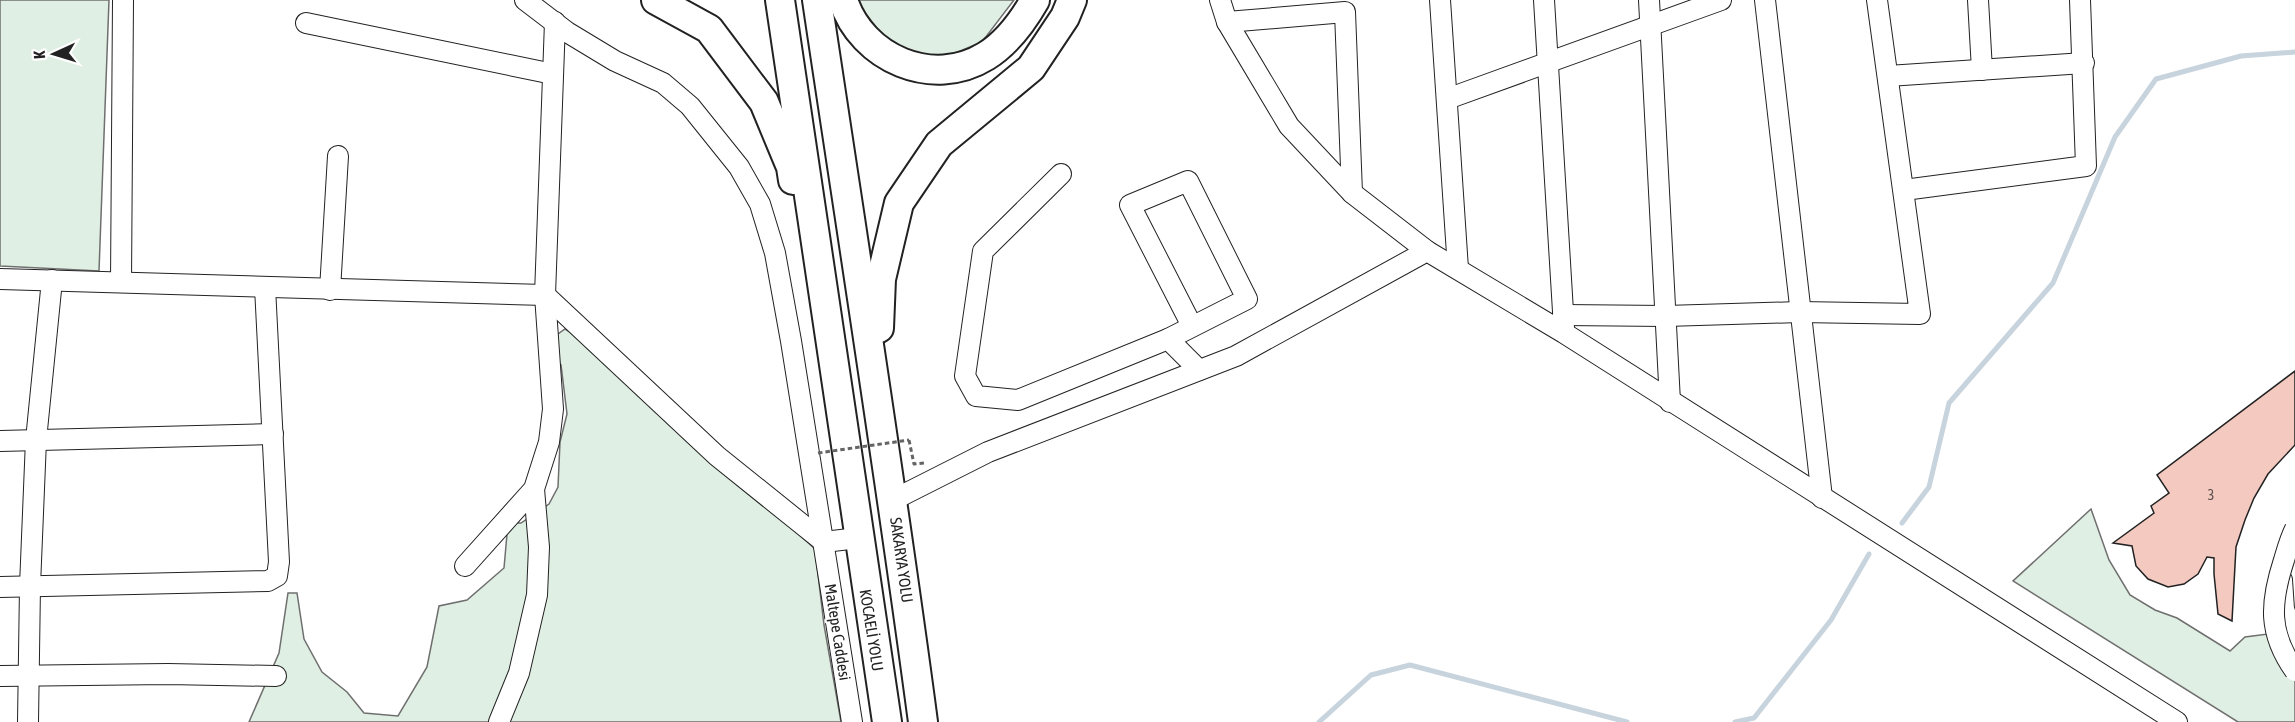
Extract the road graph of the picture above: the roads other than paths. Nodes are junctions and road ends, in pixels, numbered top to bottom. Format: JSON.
{"nodes":[{"id":1,"x":123,"y":0,"type":"edge"},
{"id":2,"x":525,"y":0,"type":"edge"},
{"id":3,"x":656,"y":0,"type":"edge"},
{"id":4,"x":780,"y":0,"type":"edge"},
{"id":5,"x":817,"y":0,"type":"edge"},
{"id":6,"x":843,"y":0,"type":"edge"},
{"id":7,"x":1035,"y":0,"type":"edge"},
{"id":8,"x":1072,"y":0,"type":"edge"},
{"id":9,"x":1221,"y":0,"type":"edge"},
{"id":10,"x":1440,"y":0,"type":"edge"},
{"id":11,"x":1544,"y":0,"type":"edge"},
{"id":12,"x":1649,"y":0,"type":"edge"},
{"id":13,"x":1721,"y":0,"type":"edge"},
{"id":14,"x":1765,"y":0,"type":"edge"},
{"id":15,"x":1877,"y":0,"type":"edge"},
{"id":16,"x":1978,"y":0,"type":"edge"},
{"id":17,"x":2080,"y":0,"type":"edge"},
{"id":18,"x":555,"y":22,"type":"junction"},
{"id":19,"x":1227,"y":22,"type":"junction"},
{"id":20,"x":306,"y":23,"type":"dead end"},
{"id":21,"x":1651,"y":26,"type":"junction"},
{"id":22,"x":1548,"y":62,"type":"junction"},
{"id":23,"x":2084,"y":63,"type":"junction"},
{"id":24,"x":1982,"y":70,"type":"junction"},
{"id":25,"x":553,"y":74,"type":"junction"},
{"id":26,"x":1888,"y":76,"type":"junction"},
{"id":27,"x":1447,"y":99,"type":"junction"},
{"id":28,"x":338,"y":156,"type":"dead end"},
{"id":29,"x":1061,"y":174,"type":"dead end"},
{"id":30,"x":1904,"y":190,"type":"junction"},
{"id":31,"x":1352,"y":193,"type":"junction"},
{"id":32,"x":1427,"y":251,"type":"junction"},
{"id":33,"x":1458,"y":268,"type":"junction"},
{"id":34,"x":0,"y":279,"type":"edge"},
{"id":35,"x":52,"y":280,"type":"junction"},
{"id":36,"x":121,"y":282,"type":"junction"},
{"id":37,"x":265,"y":287,"type":"junction"},
{"id":38,"x":330,"y":290,"type":"junction"},
{"id":39,"x":545,"y":295,"type":"junction"},
{"id":40,"x":1799,"y":312,"type":"junction"},
{"id":41,"x":1666,"y":315,"type":"junction"},
{"id":42,"x":1563,"y":324,"type":"junction"},
{"id":43,"x":1192,"y":326,"type":"junction"},
{"id":44,"x":1168,"y":339,"type":"junction"},
{"id":45,"x":1199,"y":370,"type":"junction"},
{"id":46,"x":876,"y":399,"type":"junction"},
{"id":47,"x":1670,"y":402,"type":"junction"},
{"id":48,"x":273,"y":434,"type":"junction"},
{"id":49,"x":36,"y":440,"type":"junction"},
{"id":50,"x":0,"y":441,"type":"edge"},
{"id":51,"x":534,"y":489,"type":"junction"},
{"id":52,"x":1822,"y":498,"type":"junction"},
{"id":53,"x":893,"y":500,"type":"junction"},
{"id":54,"x":2295,"y":522,"type":"edge"},
{"id":55,"x":2295,"y":529,"type":"edge"},
{"id":56,"x":858,"y":538,"type":"junction"},
{"id":57,"x":824,"y":542,"type":"junction"},
{"id":58,"x":465,"y":566,"type":"dead end"},
{"id":59,"x":30,"y":586,"type":"junction"},
{"id":60,"x":0,"y":587,"type":"edge"},
{"id":61,"x":2295,"y":641,"type":"edge"},
{"id":62,"x":2295,"y":671,"type":"edge"},
{"id":63,"x":28,"y":675,"type":"junction"},
{"id":64,"x":0,"y":676,"type":"edge"},
{"id":65,"x":276,"y":676,"type":"dead end"},
{"id":66,"x":28,"y":722,"type":"edge"},
{"id":67,"x":500,"y":722,"type":"edge"},
{"id":68,"x":852,"y":722,"type":"edge"},
{"id":69,"x":886,"y":722,"type":"edge"},
{"id":70,"x":923,"y":722,"type":"edge"},
{"id":71,"x":2177,"y":722,"type":"edge"}],
"edges":[{"from":1,"to":36,"type":"street"},
{"from":2,"to":18,"type":"street","name":"Maltepe Caddesi"},
{"from":3,"to":56,"type":"highway"},
{"from":4,"to":56,"type":"highway"},
{"from":5,"to":46,"type":"highway"},
{"from":6,"to":7,"type":"highway"},
{"from":8,"to":46,"type":"highway"},
{"from":9,"to":19,"type":"street"},
{"from":10,"to":27,"type":"street"},
{"from":11,"to":22,"type":"street"},
{"from":12,"to":21,"type":"street"},
{"from":13,"to":21,"type":"street"},
{"from":14,"to":40,"type":"street"},
{"from":15,"to":26,"type":"street"},
{"from":16,"to":24,"type":"street"},
{"from":17,"to":23,"type":"street"},
{"from":18,"to":25,"type":"street"},
{"from":18,"to":57,"type":"street","name":"Maltepe Caddesi"},
{"from":19,"to":31,"type":"street"},
{"from":19,"to":31,"type":"street"},
{"from":20,"to":25,"type":"street"},
{"from":21,"to":22,"type":"street"},
{"from":21,"to":41,"type":"street"},
{"from":22,"to":27,"type":"street"},
{"from":22,"to":42,"type":"street"},
{"from":23,"to":24,"type":"street"},
{"from":23,"to":30,"type":"street"},
{"from":24,"to":26,"type":"street"},
{"from":25,"to":39,"type":"street"},
{"from":26,"to":30,"type":"street"},
{"from":27,"to":33,"type":"street"},
{"from":28,"to":38,"type":"street"},
{"from":29,"to":44,"type":"street"},
{"from":30,"to":40,"type":"street"},
{"from":31,"to":32,"type":"street"},
{"from":32,"to":33,"type":"street"},
{"from":32,"to":45,"type":"street"},
{"from":33,"to":42,"type":"street"},
{"from":34,"to":35,"type":"street"},
{"from":35,"to":36,"type":"street"},
{"from":35,"to":49,"type":"street"},
{"from":36,"to":37,"type":"street"},
{"from":37,"to":38,"type":"street"},
{"from":37,"to":48,"type":"street"},
{"from":38,"to":39,"type":"street"},
{"from":39,"to":51,"type":"street"},
{"from":39,"to":57,"type":"street"},
{"from":40,"to":41,"type":"street"},
{"from":40,"to":52,"type":"street"},
{"from":41,"to":42,"type":"street"},
{"from":41,"to":47,"type":"street"},
{"from":42,"to":47,"type":"street"},
{"from":43,"to":43,"type":"street"},
{"from":43,"to":44,"type":"street"},
{"from":44,"to":45,"type":"street"},
{"from":45,"to":53,"type":"street"},
{"from":46,"to":53,"type":"highway","name":"SAKARYA YOLU"},
{"from":47,"to":52,"type":"street"},
{"from":48,"to":49,"type":"street"},
{"from":48,"to":59,"type":"street"},
{"from":49,"to":50,"type":"street"},
{"from":49,"to":59,"type":"street"},
{"from":51,"to":58,"type":"street"},
{"from":51,"to":67,"type":"street"},
{"from":52,"to":71,"type":"street"},
{"from":53,"to":70,"type":"highway","name":"SAKARYA YOLU"},
{"from":54,"to":61,"type":"street"},
{"from":55,"to":62,"type":"street","bridge":true},
{"from":56,"to":57,"type":"street"},
{"from":56,"to":69,"type":"highway","name":"KOCAELİ YOLU"},
{"from":57,"to":68,"type":"street","name":"Maltepe Caddesi"},
{"from":59,"to":60,"type":"street"},
{"from":59,"to":63,"type":"street"},
{"from":63,"to":64,"type":"street"},
{"from":63,"to":65,"type":"street"},
{"from":63,"to":66,"type":"street"}]}
